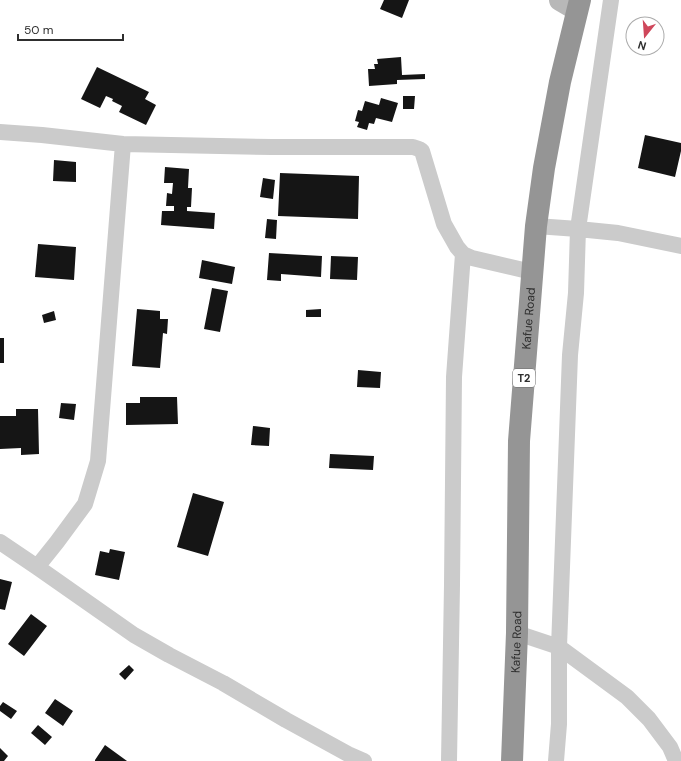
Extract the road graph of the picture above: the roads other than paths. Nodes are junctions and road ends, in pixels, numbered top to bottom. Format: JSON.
{"nodes":[{"id":1,"x":611,"y":0,"type":"edge"},
{"id":2,"x":572,"y":4,"type":"edge"},
{"id":3,"x":0,"y":132,"type":"edge"},
{"id":4,"x":123,"y":144,"type":"junction"},
{"id":5,"x":536,"y":226,"type":"junction"},
{"id":6,"x":578,"y":229,"type":"junction"},
{"id":7,"x":681,"y":246,"type":"edge"},
{"id":8,"x":464,"y":254,"type":"junction"},
{"id":9,"x":532,"y":272,"type":"junction"},
{"id":10,"x":0,"y":542,"type":"edge"},
{"id":11,"x":37,"y":567,"type":"junction"},
{"id":12,"x":517,"y":633,"type":"junction"},
{"id":13,"x":559,"y":647,"type":"junction"},
{"id":14,"x":364,"y":761,"type":"edge"},
{"id":15,"x":449,"y":761,"type":"edge"},
{"id":16,"x":512,"y":761,"type":"edge"},
{"id":17,"x":556,"y":761,"type":"edge"},
{"id":18,"x":676,"y":761,"type":"edge"}],
"edges":[{"from":1,"to":6,"type":"street"},
{"from":2,"to":5,"type":"highway","name":"Kafue Road","number":"T2"},
{"from":3,"to":4,"type":"street"},
{"from":4,"to":8,"type":"street"},
{"from":4,"to":11,"type":"street"},
{"from":5,"to":6,"type":"street"},
{"from":5,"to":9,"type":"highway","name":"Kafue Road","number":"T2"},
{"from":6,"to":7,"type":"street"},
{"from":6,"to":13,"type":"street"},
{"from":8,"to":9,"type":"street"},
{"from":8,"to":15,"type":"street"},
{"from":9,"to":12,"type":"highway","name":"Kafue Road","number":"T2"},
{"from":10,"to":11,"type":"street"},
{"from":11,"to":14,"type":"street"},
{"from":12,"to":13,"type":"street"},
{"from":12,"to":16,"type":"highway","name":"Kafue Road","number":"T2"},
{"from":13,"to":17,"type":"street"},
{"from":13,"to":18,"type":"street"}]}
